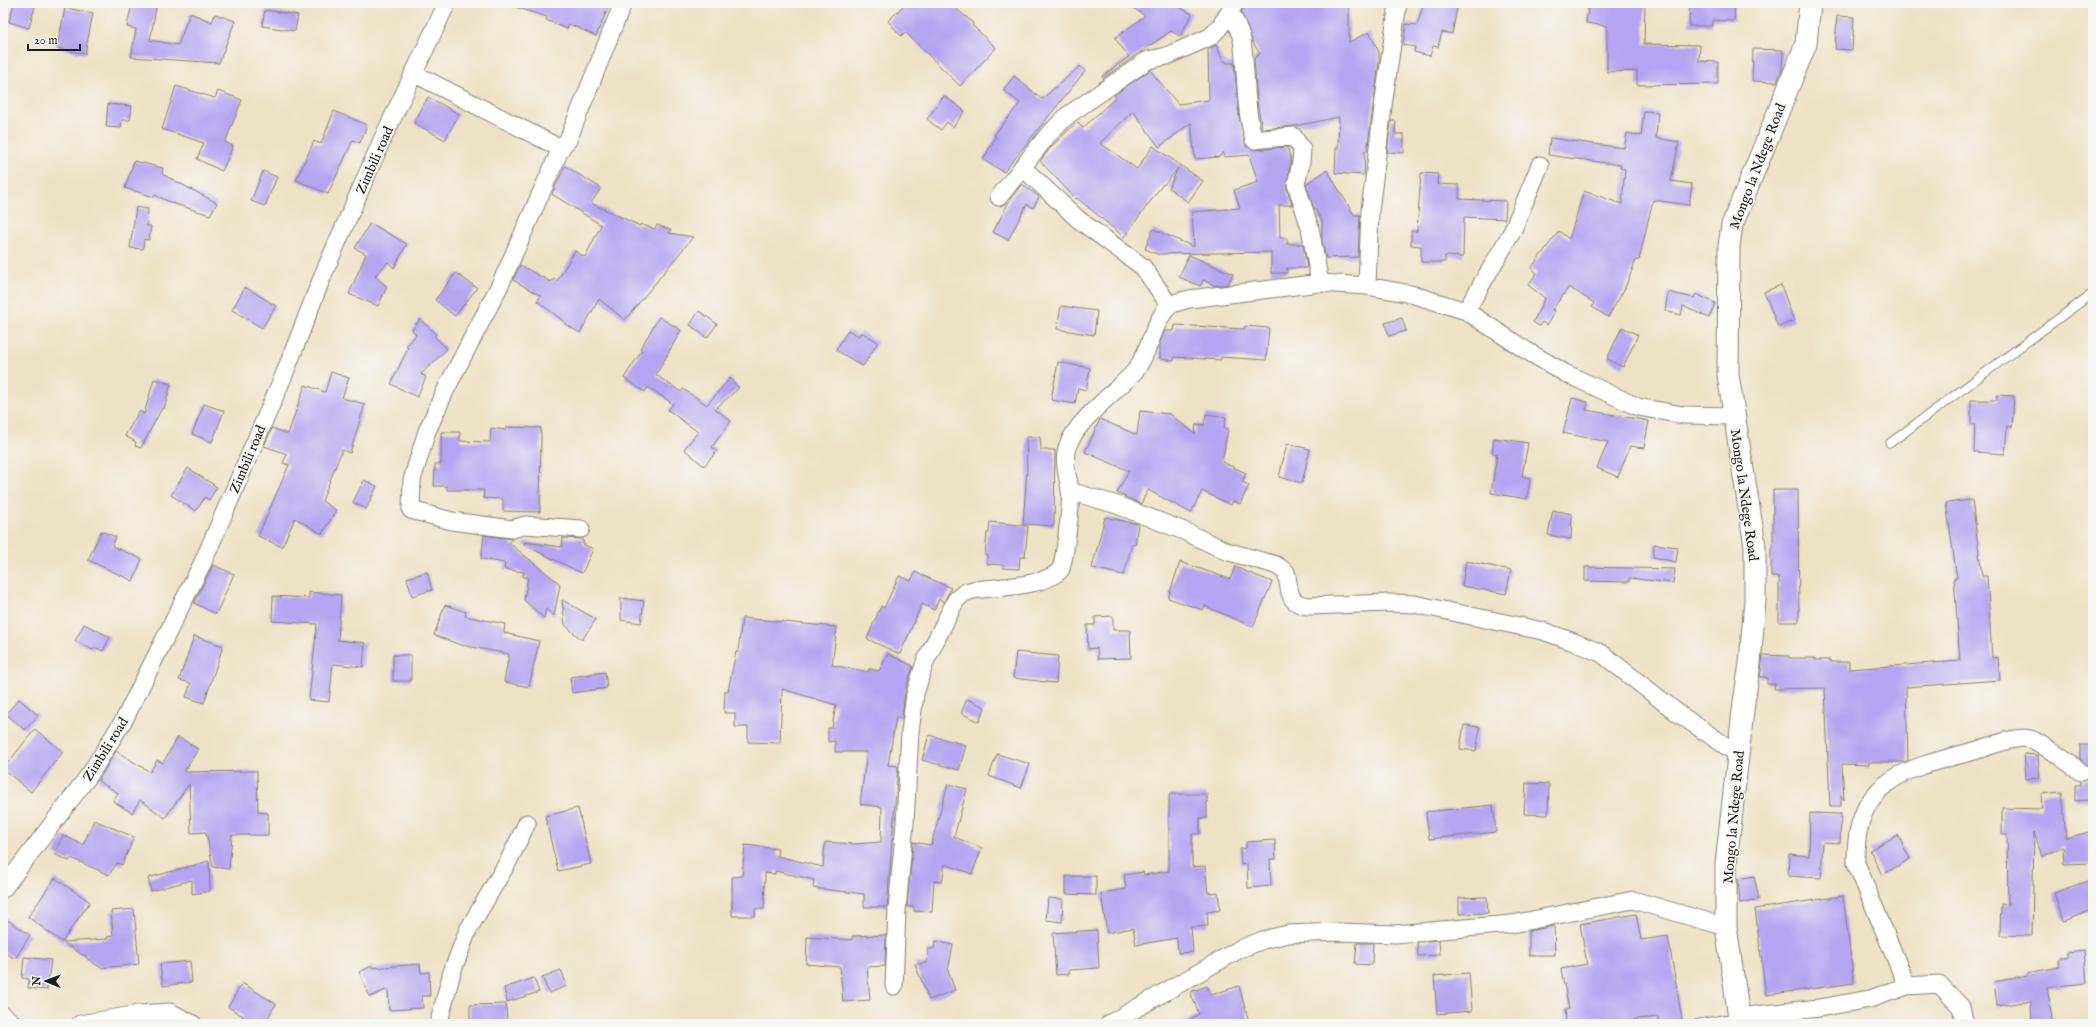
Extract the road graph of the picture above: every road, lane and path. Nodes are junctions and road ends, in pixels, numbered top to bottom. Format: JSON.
{"nodes":[{"id":1,"x":447,"y":3,"type":"edge"},
{"id":2,"x":623,"y":3,"type":"edge"},
{"id":3,"x":1398,"y":3,"type":"edge"},
{"id":4,"x":1810,"y":3,"type":"edge"},
{"id":5,"x":1233,"y":7,"type":"edge"},
{"id":6,"x":413,"y":73,"type":"junction"},
{"id":7,"x":562,"y":146,"type":"junction"},
{"id":8,"x":1540,"y":165,"type":"dead end"},
{"id":9,"x":1022,"y":167,"type":"junction"},
{"id":10,"x":999,"y":197,"type":"dead end"},
{"id":11,"x":1320,"y":283,"type":"junction"},
{"id":12,"x":1367,"y":286,"type":"junction"},
{"id":13,"x":2093,"y":293,"type":"edge"},
{"id":14,"x":1170,"y":306,"type":"junction"},
{"id":15,"x":1466,"y":311,"type":"junction"},
{"id":16,"x":1735,"y":416,"type":"junction"},
{"id":17,"x":1890,"y":443,"type":"dead end"},
{"id":18,"x":1070,"y":491,"type":"junction"},
{"id":19,"x":581,"y":529,"type":"dead end"},
{"id":20,"x":1739,"y":755,"type":"junction"},
{"id":21,"x":2082,"y":772,"type":"dead end"},
{"id":22,"x":527,"y":823,"type":"dead end"},
{"id":23,"x":3,"y":889,"type":"edge"},
{"id":24,"x":1726,"y":927,"type":"junction"},
{"id":25,"x":894,"y":986,"type":"dead end"},
{"id":26,"x":1907,"y":986,"type":"junction"},
{"id":27,"x":3,"y":1015,"type":"edge"},
{"id":28,"x":1739,"y":1021,"type":"edge"},
{"id":29,"x":14,"y":1024,"type":"edge"},
{"id":30,"x":80,"y":1024,"type":"edge"},
{"id":31,"x":193,"y":1024,"type":"edge"},
{"id":32,"x":441,"y":1024,"type":"edge"},
{"id":33,"x":1109,"y":1024,"type":"edge"},
{"id":34,"x":1697,"y":1024,"type":"edge"},
{"id":35,"x":1965,"y":1024,"type":"edge"}],
"edges":[{"from":1,"to":6,"type":"street","name":"Zimbili road"},
{"from":2,"to":7,"type":"street"},
{"from":3,"to":12,"type":"street"},
{"from":4,"to":16,"type":"street","name":"Mongo la Ndege Road"},
{"from":5,"to":9,"type":"street"},
{"from":5,"to":11,"type":"street"},
{"from":6,"to":7,"type":"street"},
{"from":6,"to":23,"type":"street","name":"Zimbili road"},
{"from":7,"to":19,"type":"street"},
{"from":8,"to":15,"type":"street"},
{"from":9,"to":10,"type":"street"},
{"from":9,"to":14,"type":"street"},
{"from":11,"to":12,"type":"street"},
{"from":11,"to":14,"type":"street"},
{"from":12,"to":15,"type":"street"},
{"from":13,"to":17,"type":"lane"},
{"from":14,"to":18,"type":"street"},
{"from":15,"to":16,"type":"street"},
{"from":16,"to":20,"type":"street","name":"Mongo la Ndege Road"},
{"from":18,"to":20,"type":"street"},
{"from":18,"to":25,"type":"street"},
{"from":20,"to":24,"type":"street","name":"Mongo la Ndege Road"},
{"from":21,"to":26,"type":"street"},
{"from":22,"to":32,"type":"street"},
{"from":24,"to":28,"type":"street","name":"Mongo la Ndege Road"},
{"from":24,"to":33,"type":"street"},
{"from":26,"to":28,"type":"street"},
{"from":26,"to":35,"type":"street"},
{"from":27,"to":29,"type":"street"},
{"from":28,"to":34,"type":"lane"},
{"from":30,"to":31,"type":"street"}]}
